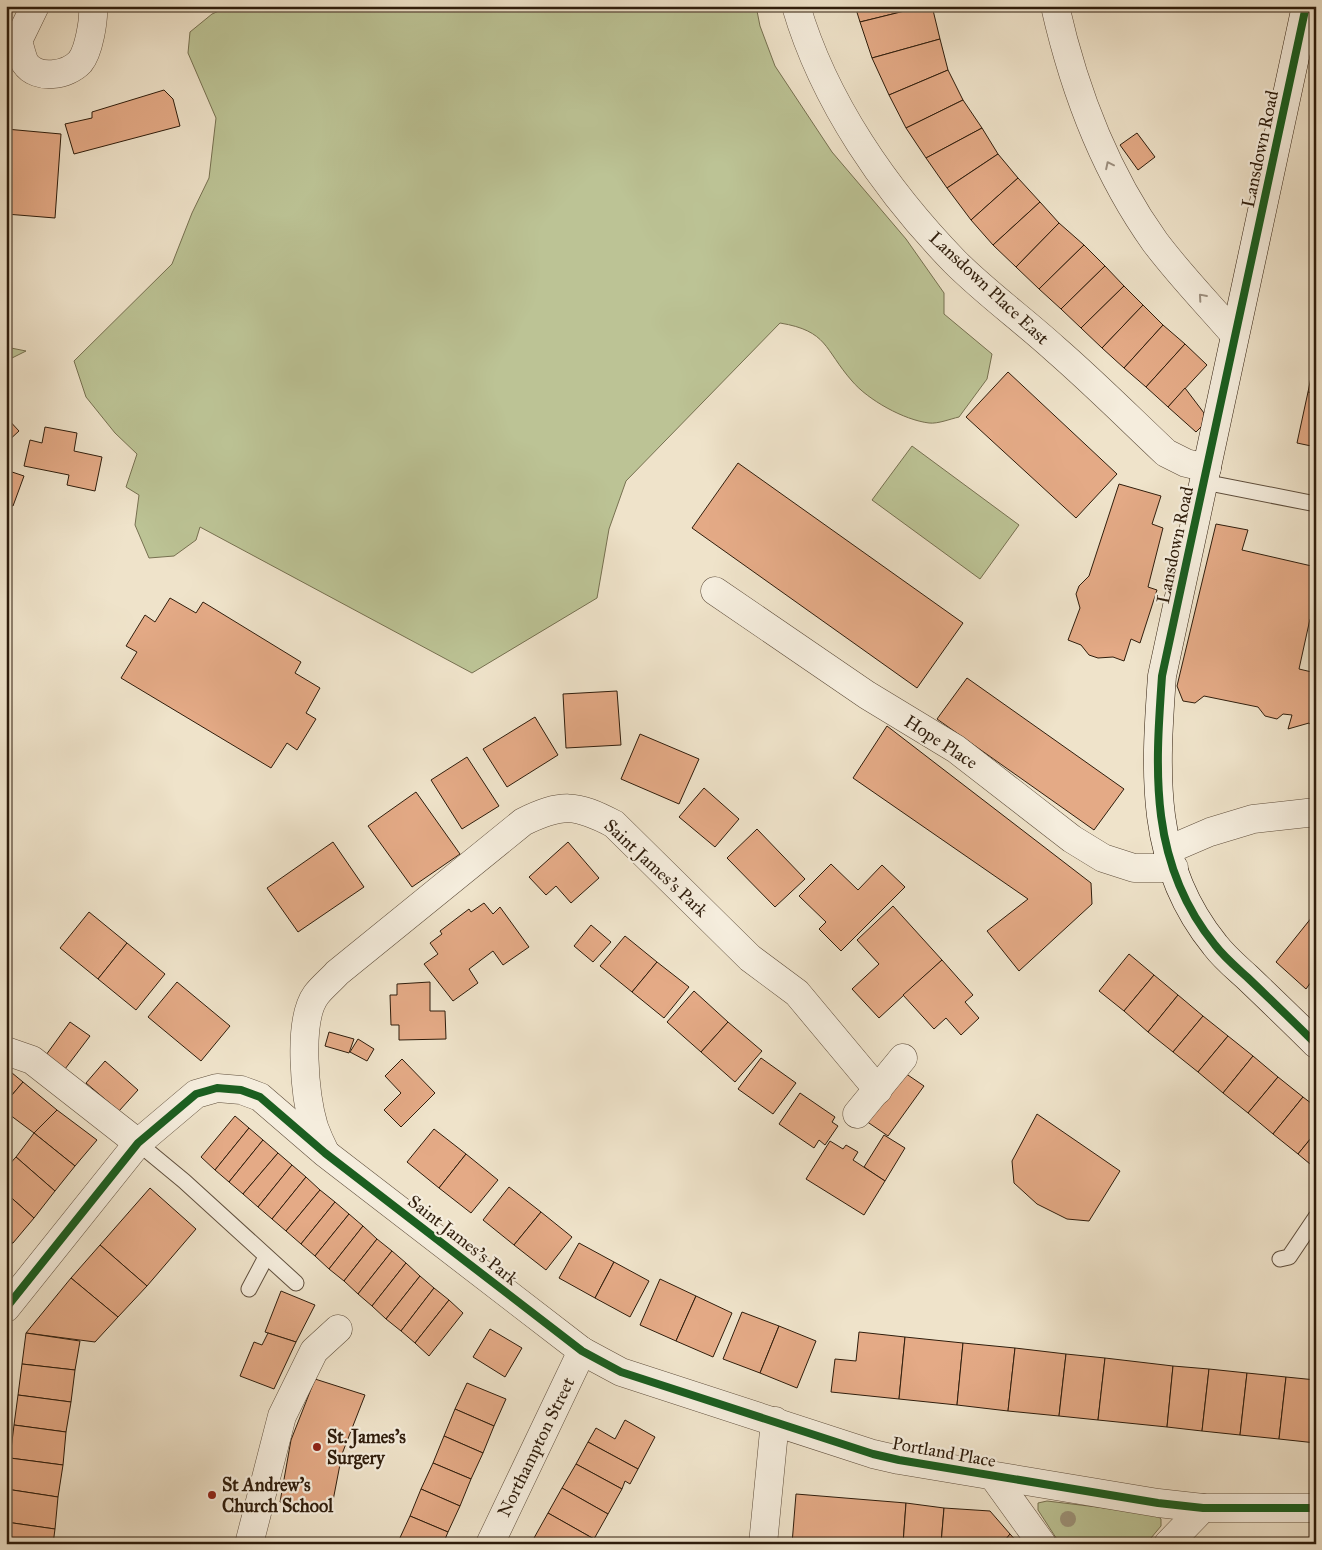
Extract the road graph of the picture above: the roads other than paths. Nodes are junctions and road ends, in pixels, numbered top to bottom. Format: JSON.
{"nodes":[{"id":1,"x":35,"y":6,"type":"edge"},
{"id":2,"x":93,"y":6,"type":"edge"},
{"id":3,"x":796,"y":6,"type":"edge"},
{"id":4,"x":1055,"y":6,"type":"edge"},
{"id":5,"x":1306,"y":6,"type":"edge"},
{"id":6,"x":1234,"y":334,"type":"junction"},
{"id":7,"x":1206,"y":475,"type":"junction"},
{"id":8,"x":1316,"y":504,"type":"edge"},
{"id":9,"x":716,"y":591,"type":"dead end"},
{"id":10,"x":1316,"y":812,"type":"edge"},
{"id":11,"x":1171,"y":859,"type":"junction"},
{"id":12,"x":1316,"y":1044,"type":"edge"},
{"id":13,"x":6,"y":1051,"type":"edge"},
{"id":14,"x":903,"y":1058,"type":"dead end"},
{"id":15,"x":878,"y":1090,"type":"junction"},
{"id":16,"x":857,"y":1114,"type":"dead end"},
{"id":17,"x":138,"y":1143,"type":"junction"},
{"id":18,"x":325,"y":1153,"type":"junction"},
{"id":19,"x":1316,"y":1217,"type":"edge"},
{"id":20,"x":266,"y":1257,"type":"junction"},
{"id":21,"x":1280,"y":1259,"type":"dead end"},
{"id":22,"x":296,"y":1283,"type":"dead end"},
{"id":23,"x":249,"y":1289,"type":"dead end"},
{"id":24,"x":6,"y":1308,"type":"edge"},
{"id":25,"x":338,"y":1329,"type":"dead end"},
{"id":26,"x":582,"y":1351,"type":"junction"},
{"id":27,"x":774,"y":1421,"type":"junction"},
{"id":28,"x":993,"y":1476,"type":"junction"},
{"id":29,"x":1203,"y":1508,"type":"junction"},
{"id":30,"x":1316,"y":1508,"type":"edge"},
{"id":31,"x":249,"y":1544,"type":"edge"},
{"id":32,"x":490,"y":1544,"type":"edge"},
{"id":33,"x":763,"y":1544,"type":"edge"},
{"id":34,"x":1042,"y":1544,"type":"edge"},
{"id":35,"x":1168,"y":1544,"type":"edge"}],
"edges":[{"from":1,"to":2,"type":"street"},
{"from":3,"to":7,"type":"street","name":"Lansdown Place East"},
{"from":6,"to":4,"type":"street","one_way":true},
{"from":5,"to":6,"type":"street","name":"Lansdown Road"},
{"from":6,"to":7,"type":"street","name":"Lansdown Road"},
{"from":7,"to":8,"type":"lane"},
{"from":7,"to":11,"type":"street","name":"Lansdown Road"},
{"from":9,"to":11,"type":"street","name":"Hope Place"},
{"from":10,"to":11,"type":"street"},
{"from":11,"to":12,"type":"street","name":"Lansdown Road"},
{"from":13,"to":17,"type":"street"},
{"from":14,"to":15,"type":"street"},
{"from":15,"to":16,"type":"street"},
{"from":15,"to":18,"type":"street","name":"Saint James's Park"},
{"from":17,"to":18,"type":"street"},
{"from":17,"to":20,"type":"lane"},
{"from":17,"to":24,"type":"street"},
{"from":18,"to":26,"type":"street","name":"Saint James's Park"},
{"from":19,"to":21,"type":"lane"},
{"from":20,"to":22,"type":"lane"},
{"from":20,"to":23,"type":"lane"},
{"from":25,"to":31,"type":"street"},
{"from":26,"to":27,"type":"street","name":"Portland Place"},
{"from":26,"to":32,"type":"street","name":"Northampton Street"},
{"from":27,"to":28,"type":"street","name":"Portland Place"},
{"from":27,"to":33,"type":"street"},
{"from":28,"to":29,"type":"street","name":"Portland Place"},
{"from":28,"to":34,"type":"street"},
{"from":29,"to":30,"type":"street","name":"Portland Place"},
{"from":29,"to":35,"type":"street"}]}
